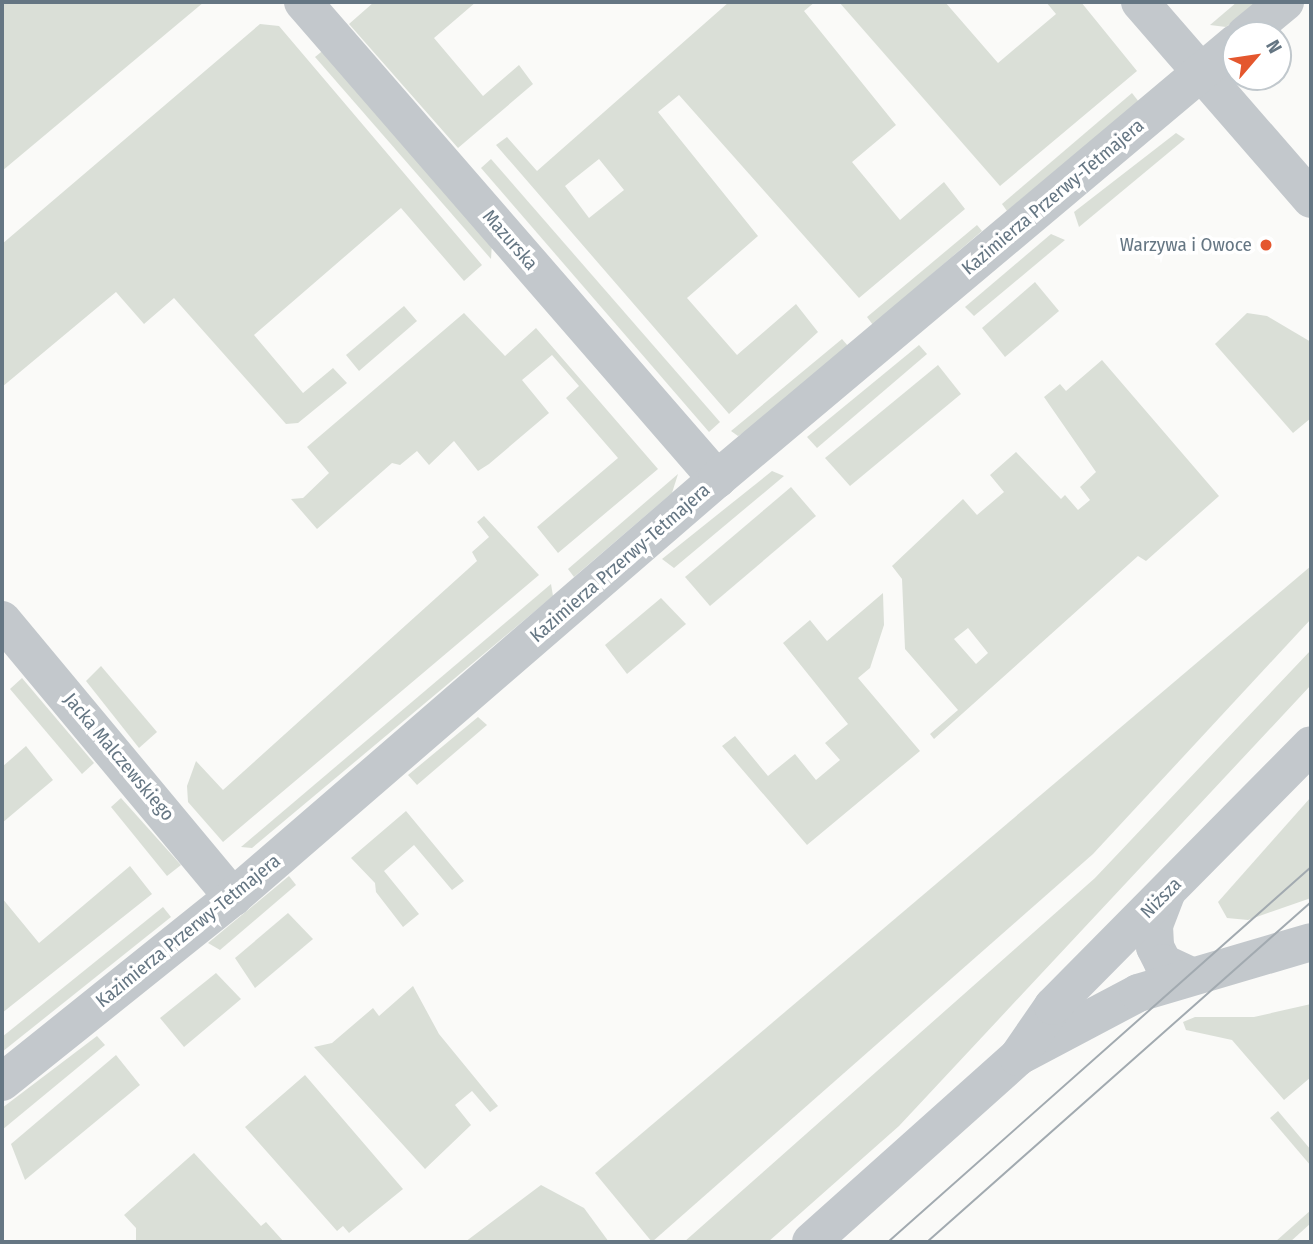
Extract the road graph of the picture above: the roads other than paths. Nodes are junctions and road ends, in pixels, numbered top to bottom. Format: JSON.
{"nodes":[{"id":1,"x":303,"y":2,"type":"edge"},
{"id":2,"x":1140,"y":2,"type":"edge"},
{"id":3,"x":1284,"y":2,"type":"edge"},
{"id":4,"x":1262,"y":21,"type":"edge"},
{"id":5,"x":1222,"y":55,"type":"edge"},
{"id":6,"x":1201,"y":72,"type":"junction"},
{"id":7,"x":1311,"y":199,"type":"edge"},
{"id":8,"x":717,"y":479,"type":"junction"},
{"id":9,"x":2,"y":620,"type":"edge"},
{"id":10,"x":1311,"y":745,"type":"edge"},
{"id":11,"x":1166,"y":894,"type":"junction"},
{"id":12,"x":233,"y":897,"type":"junction"},
{"id":13,"x":1311,"y":942,"type":"edge"},
{"id":14,"x":1189,"y":975,"type":"junction"},
{"id":15,"x":1018,"y":1057,"type":"junction"},
{"id":16,"x":2,"y":1082,"type":"edge"},
{"id":17,"x":811,"y":1242,"type":"edge"}],
"edges":[{"from":1,"to":8,"type":"street","name":"Mazurska"},
{"from":2,"to":6,"type":"street"},
{"from":3,"to":4,"type":"street"},
{"from":5,"to":6,"type":"street","name":"Kazimierza Przerwy-Tetmajera"},
{"from":6,"to":7,"type":"street"},
{"from":6,"to":8,"type":"street","name":"Kazimierza Przerwy-Tetmajera"},
{"from":8,"to":12,"type":"street","name":"Kazimierza Przerwy-Tetmajera"},
{"from":9,"to":12,"type":"street","name":"Jacka Malczewskiego"},
{"from":10,"to":11,"type":"street","name":"Niższa"},
{"from":11,"to":14,"type":"street"},
{"from":11,"to":15,"type":"street","name":"Niższa"},
{"from":12,"to":16,"type":"street","name":"Kazimierza Przerwy-Tetmajera"},
{"from":13,"to":14,"type":"street","name":"Niższa"},
{"from":14,"to":15,"type":"street","name":"Niższa"},
{"from":15,"to":17,"type":"street","name":"Niższa"}]}
